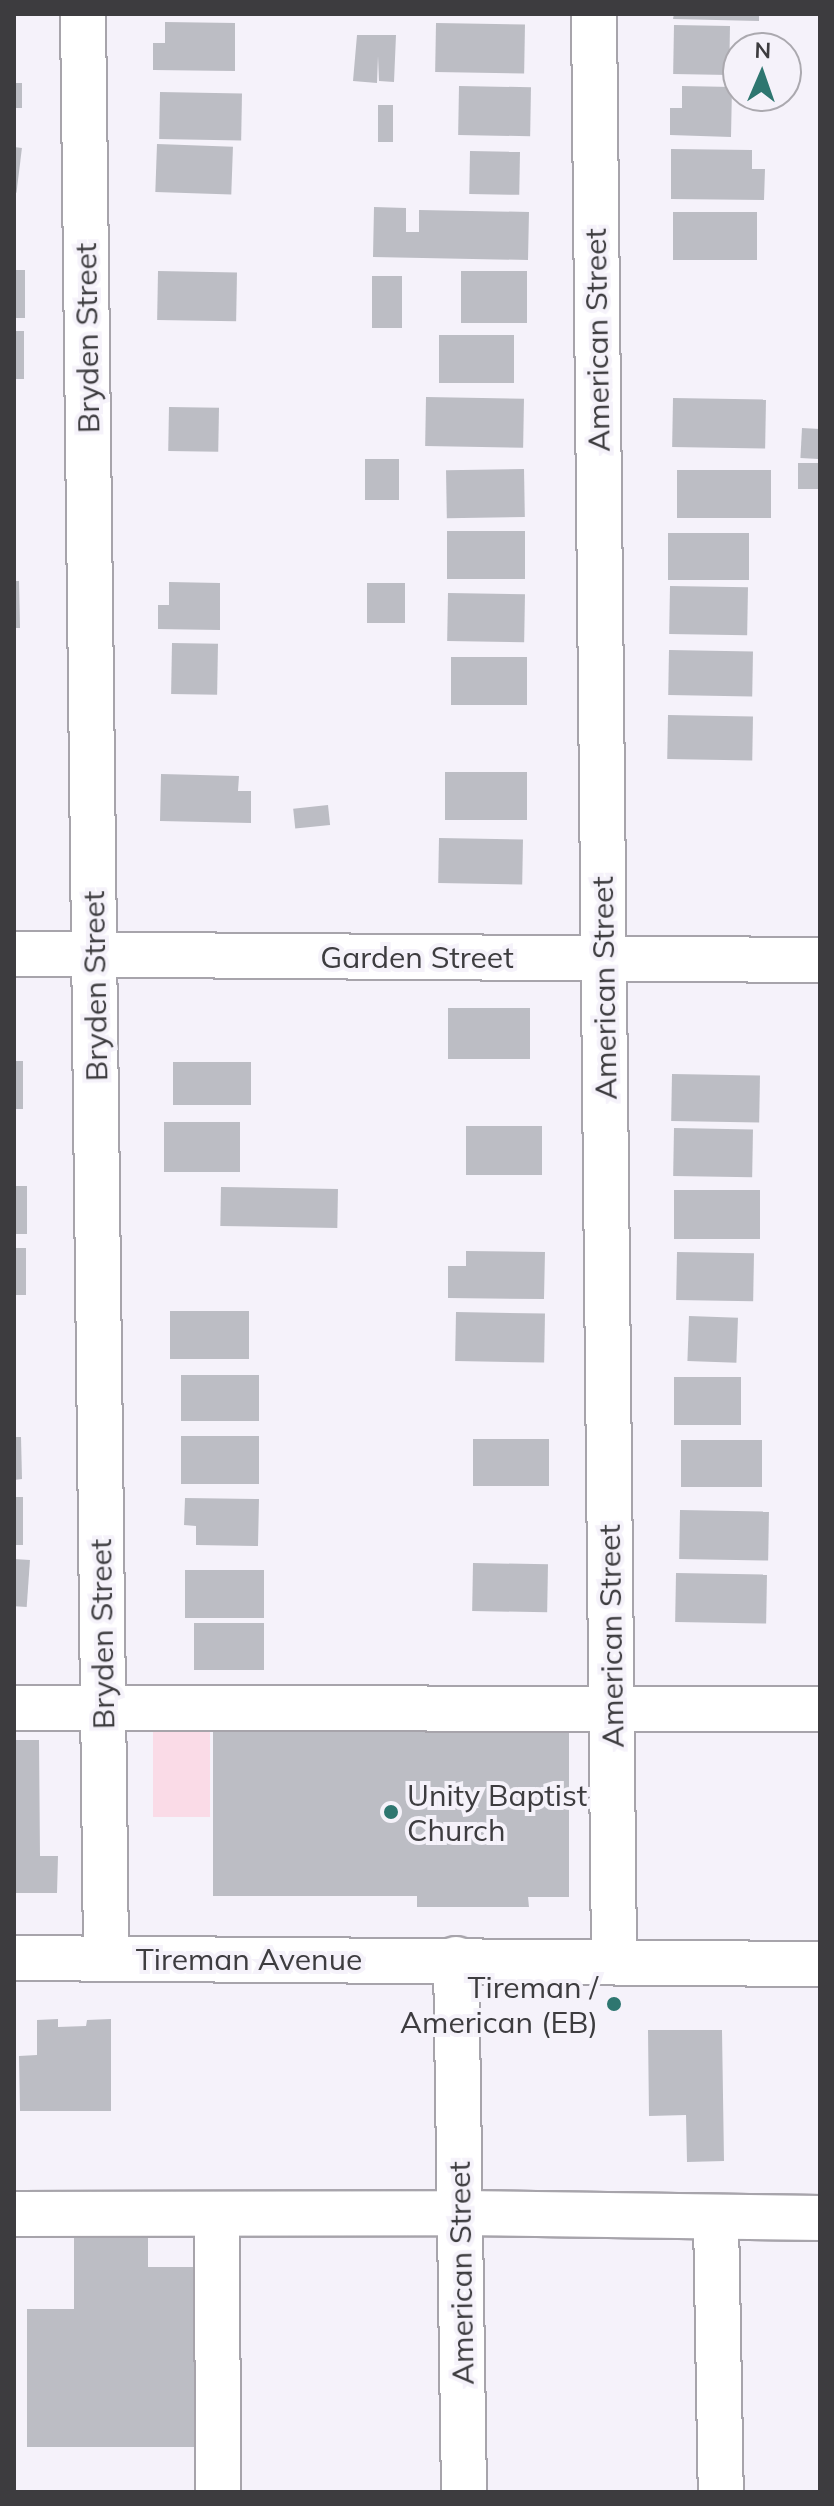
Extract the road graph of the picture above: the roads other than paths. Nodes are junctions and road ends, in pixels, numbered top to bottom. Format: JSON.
{"nodes":[{"id":1,"x":83,"y":14,"type":"edge"},
{"id":2,"x":594,"y":14,"type":"edge"},
{"id":3,"x":14,"y":954,"type":"edge"},
{"id":4,"x":94,"y":954,"type":"junction"},
{"id":5,"x":604,"y":958,"type":"junction"},
{"id":6,"x":820,"y":960,"type":"edge"},
{"id":7,"x":612,"y":1706,"type":"junction"},
{"id":8,"x":14,"y":1708,"type":"edge"},
{"id":9,"x":103,"y":1708,"type":"junction"},
{"id":10,"x":820,"y":1709,"type":"edge"},
{"id":11,"x":14,"y":1958,"type":"edge"},
{"id":12,"x":106,"y":1959,"type":"junction"},
{"id":13,"x":456,"y":1959,"type":"junction"},
{"id":14,"x":614,"y":1962,"type":"junction"},
{"id":15,"x":820,"y":1964,"type":"edge"},
{"id":16,"x":460,"y":2213,"type":"junction"},
{"id":17,"x":14,"y":2214,"type":"edge"},
{"id":18,"x":217,"y":2215,"type":"junction"},
{"id":19,"x":716,"y":2218,"type":"junction"},
{"id":20,"x":820,"y":2218,"type":"edge"},
{"id":21,"x":218,"y":2492,"type":"edge"},
{"id":22,"x":464,"y":2492,"type":"edge"},
{"id":23,"x":721,"y":2492,"type":"edge"}],
"edges":[{"from":1,"to":4,"type":"street","name":"Bryden Street"},
{"from":2,"to":5,"type":"street","name":"American Street"},
{"from":3,"to":4,"type":"street","name":"Garden Street"},
{"from":4,"to":5,"type":"street","name":"Garden Street"},
{"from":4,"to":9,"type":"street","name":"Bryden Street"},
{"from":5,"to":6,"type":"street","name":"Garden Street"},
{"from":5,"to":7,"type":"street","name":"American Street"},
{"from":7,"to":9,"type":"street"},
{"from":7,"to":10,"type":"street"},
{"from":7,"to":14,"type":"street","name":"American Street"},
{"from":8,"to":9,"type":"street"},
{"from":9,"to":12,"type":"street","name":"Bryden Street"},
{"from":11,"to":12,"type":"street","name":"Tireman Avenue"},
{"from":12,"to":13,"type":"street","name":"Tireman Avenue"},
{"from":13,"to":14,"type":"street","name":"Tireman Avenue"},
{"from":13,"to":16,"type":"street","name":"American Street"},
{"from":14,"to":15,"type":"street","name":"Tireman Avenue"},
{"from":16,"to":18,"type":"street"},
{"from":16,"to":19,"type":"street"},
{"from":16,"to":22,"type":"street","name":"American Street"},
{"from":17,"to":18,"type":"street"},
{"from":18,"to":21,"type":"street"},
{"from":19,"to":20,"type":"street"},
{"from":19,"to":23,"type":"street"}]}
